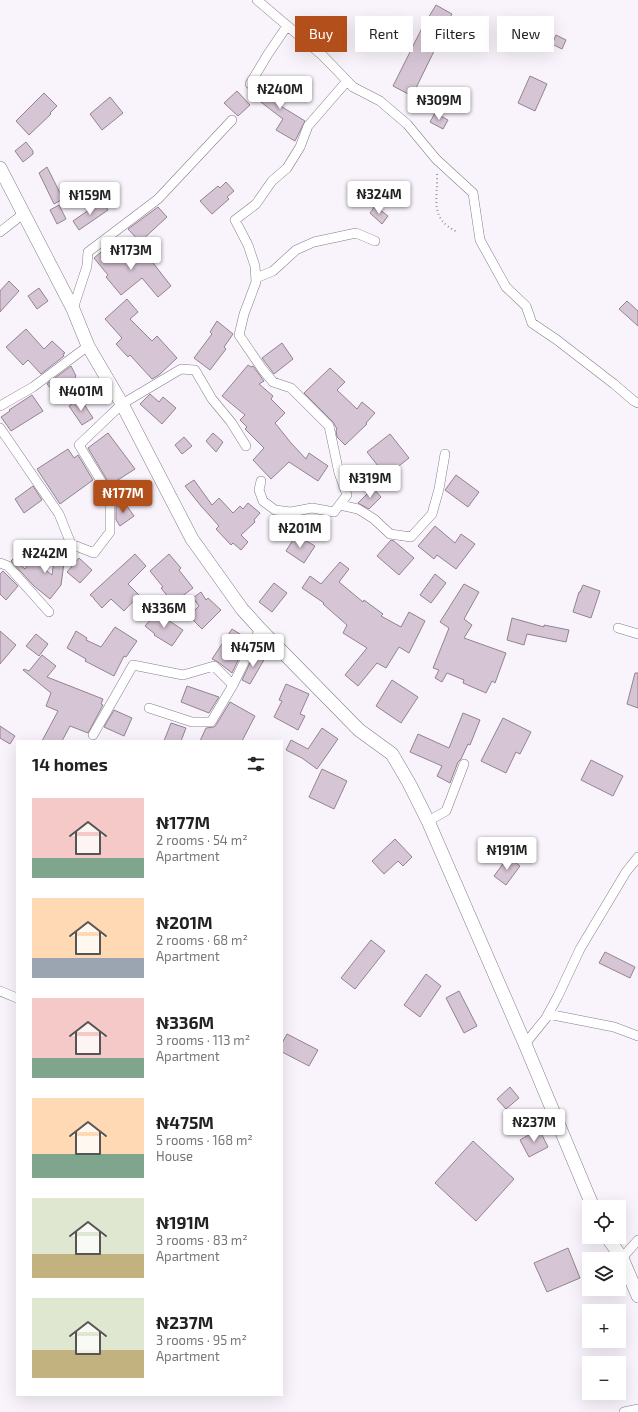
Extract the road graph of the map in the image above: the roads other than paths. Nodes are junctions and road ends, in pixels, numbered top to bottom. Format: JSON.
{"nodes":[{"id":1,"x":257,"y":0,"type":"edge"},
{"id":2,"x":287,"y":26,"type":"junction"},
{"id":3,"x":348,"y":81,"type":"junction"},
{"id":4,"x":250,"y":84,"type":"dead end"},
{"id":5,"x":232,"y":120,"type":"dead end"},
{"id":6,"x":0,"y":168,"type":"edge"},
{"id":7,"x":24,"y":214,"type":"junction"},
{"id":8,"x":0,"y":232,"type":"edge"},
{"id":9,"x":375,"y":241,"type":"dead end"},
{"id":10,"x":256,"y":278,"type":"junction"},
{"id":11,"x":73,"y":309,"type":"junction"},
{"id":12,"x":88,"y":346,"type":"junction"},
{"id":13,"x":638,"y":403,"type":"edge"},
{"id":14,"x":122,"y":404,"type":"junction"},
{"id":15,"x":0,"y":406,"type":"edge"},
{"id":16,"x":0,"y":428,"type":"edge"},
{"id":17,"x":246,"y":446,"type":"dead end"},
{"id":18,"x":445,"y":454,"type":"dead end"},
{"id":19,"x":261,"y":481,"type":"dead end"},
{"id":20,"x":340,"y":505,"type":"junction"},
{"id":21,"x":0,"y":563,"type":"edge"},
{"id":22,"x":49,"y":612,"type":"dead end"},
{"id":23,"x":618,"y":628,"type":"dead end"},
{"id":24,"x":260,"y":629,"type":"junction"},
{"id":25,"x":638,"y":634,"type":"edge"},
{"id":26,"x":233,"y":685,"type":"junction"},
{"id":27,"x":149,"y":708,"type":"dead end"},
{"id":28,"x":93,"y":735,"type":"dead end"},
{"id":29,"x":464,"y":764,"type":"dead end"},
{"id":30,"x":428,"y":821,"type":"junction"},
{"id":31,"x":638,"y":857,"type":"edge"},
{"id":32,"x":0,"y":991,"type":"edge"},
{"id":33,"x":16,"y":998,"type":"edge"},
{"id":34,"x":548,"y":1014,"type":"junction"},
{"id":35,"x":638,"y":1036,"type":"edge"},
{"id":36,"x":525,"y":1044,"type":"junction"},
{"id":37,"x":589,"y":1200,"type":"edge"},
{"id":38,"x":638,"y":1240,"type":"edge"},
{"id":39,"x":626,"y":1254,"type":"edge"},
{"id":40,"x":626,"y":1268,"type":"edge"},
{"id":41,"x":638,"y":1296,"type":"edge"},
{"id":42,"x":638,"y":1409,"type":"edge"},
{"id":43,"x":624,"y":1412,"type":"edge"}],
"edges":[{"from":1,"to":2,"type":"street"},
{"from":2,"to":3,"type":"street"},
{"from":2,"to":4,"type":"street"},
{"from":3,"to":10,"type":"street"},
{"from":3,"to":13,"type":"street"},
{"from":5,"to":11,"type":"street"},
{"from":6,"to":7,"type":"main road"},
{"from":7,"to":8,"type":"street"},
{"from":7,"to":11,"type":"main road"},
{"from":9,"to":10,"type":"street"},
{"from":10,"to":20,"type":"street"},
{"from":11,"to":12,"type":"main road"},
{"from":12,"to":14,"type":"main road"},
{"from":12,"to":15,"type":"street"},
{"from":14,"to":16,"type":"street"},
{"from":14,"to":17,"type":"street"},
{"from":14,"to":24,"type":"main road"},
{"from":18,"to":20,"type":"street"},
{"from":19,"to":20,"type":"street"},
{"from":21,"to":22,"type":"street"},
{"from":23,"to":25,"type":"street"},
{"from":24,"to":26,"type":"street"},
{"from":24,"to":30,"type":"main road"},
{"from":26,"to":27,"type":"street"},
{"from":26,"to":28,"type":"street"},
{"from":29,"to":30,"type":"street"},
{"from":30,"to":36,"type":"main road"},
{"from":31,"to":34,"type":"street"},
{"from":32,"to":33,"type":"street"},
{"from":34,"to":35,"type":"street"},
{"from":34,"to":36,"type":"street"},
{"from":36,"to":37,"type":"main road"},
{"from":38,"to":39,"type":"street"},
{"from":40,"to":41,"type":"main road"},
{"from":42,"to":43,"type":"street"}]}
